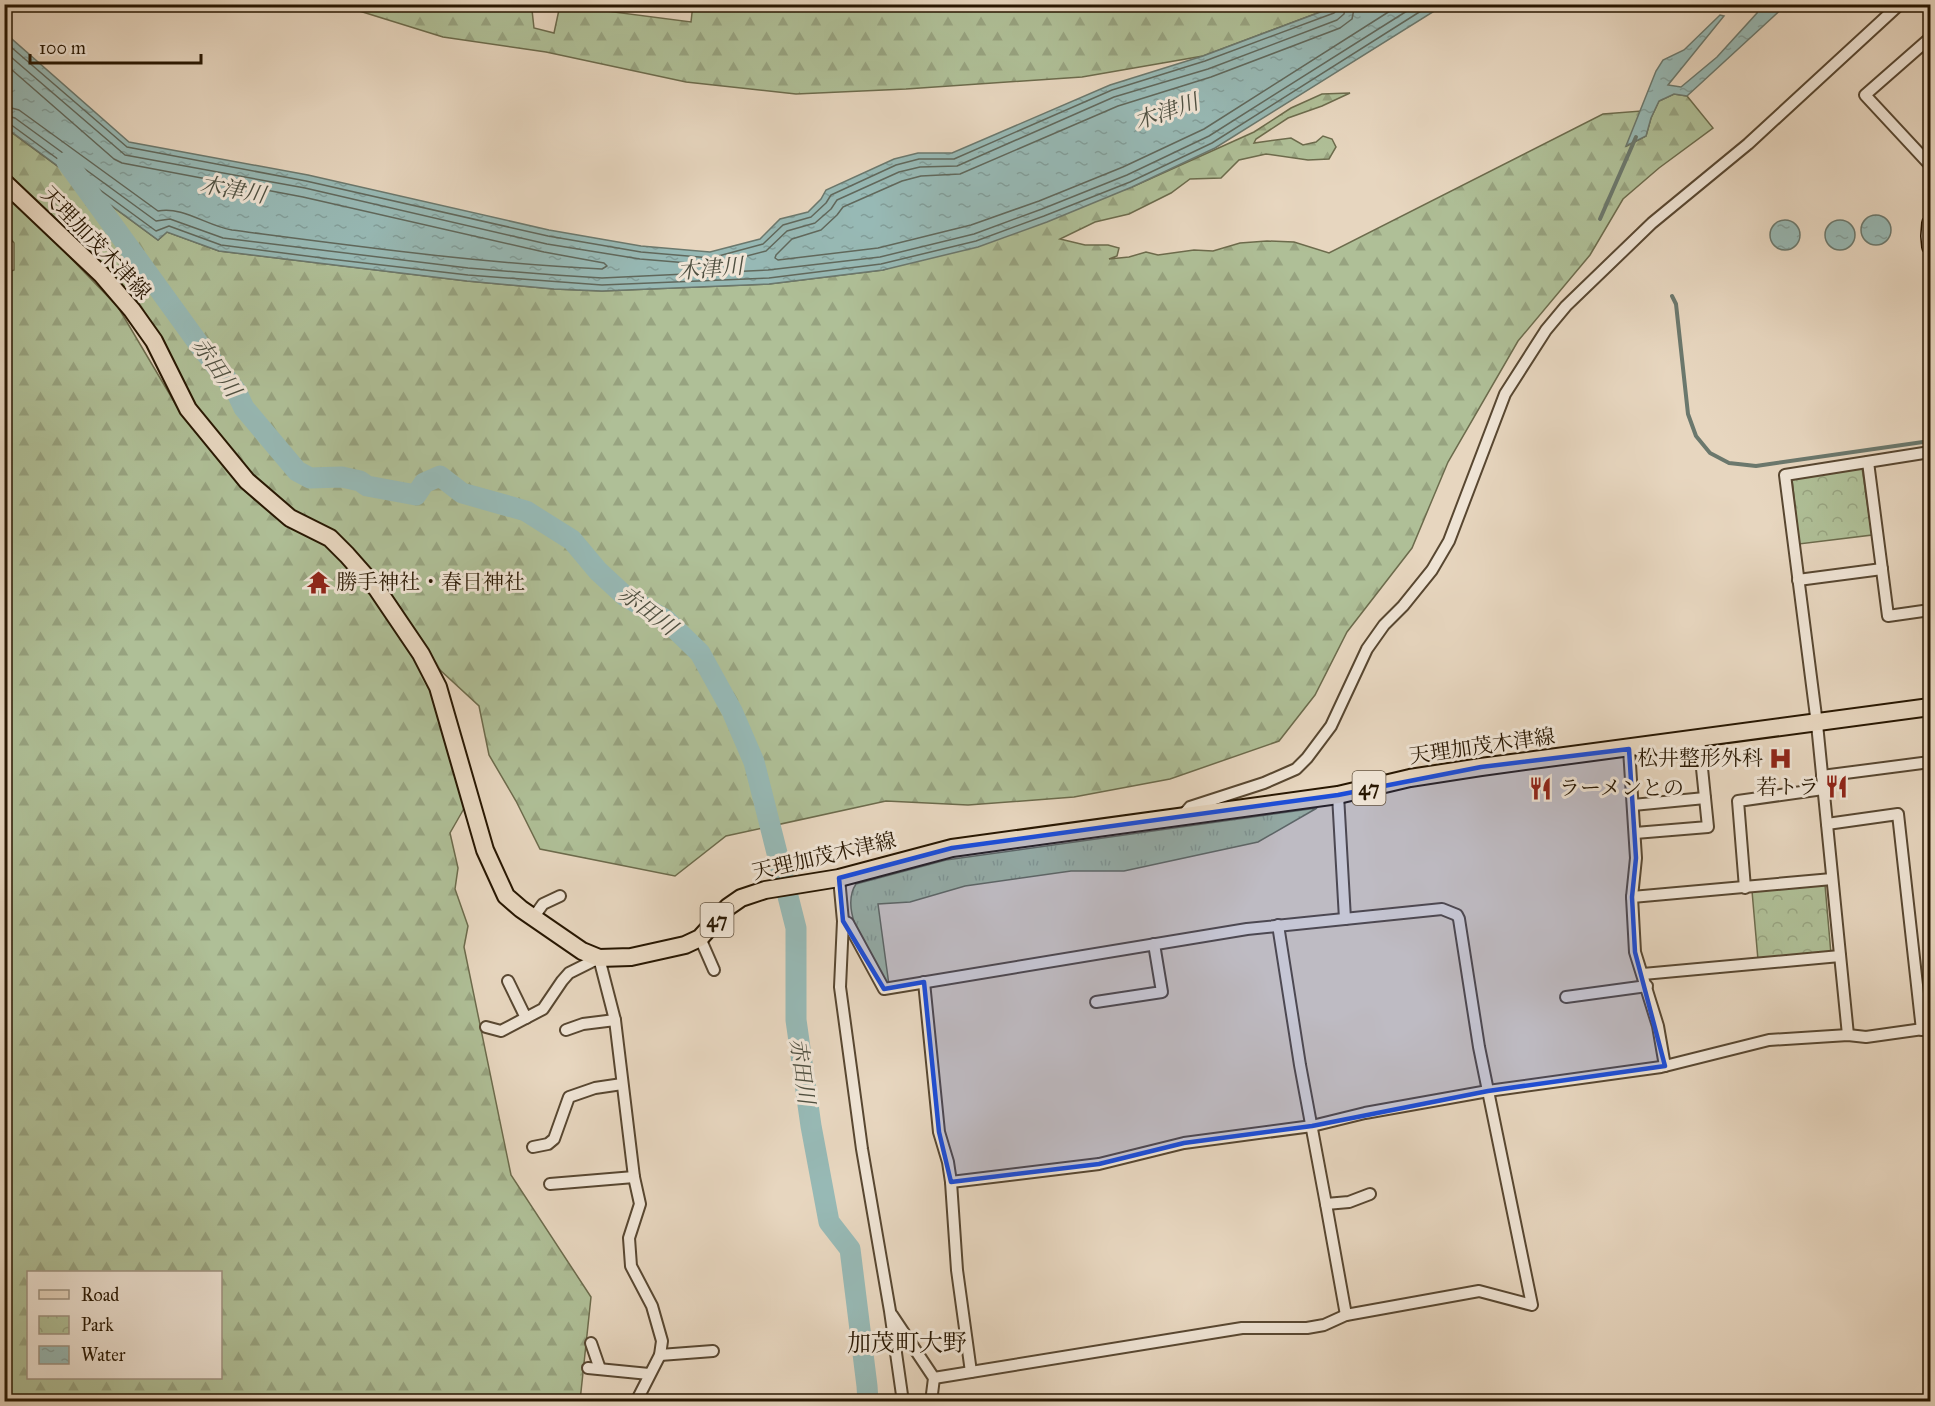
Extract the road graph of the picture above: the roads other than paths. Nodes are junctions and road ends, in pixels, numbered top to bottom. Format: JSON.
{"nodes":[{"id":1,"x":1900,"y":4,"type":"edge"},
{"id":2,"x":1930,"y":38,"type":"edge"},
{"id":3,"x":1930,"y":165,"type":"edge"},
{"id":4,"x":4,"y":182,"type":"edge"},
{"id":5,"x":1930,"y":223,"type":"edge"},
{"id":6,"x":1930,"y":247,"type":"edge"},
{"id":7,"x":1930,"y":452,"type":"edge"},
{"id":8,"x":1868,"y":462,"type":"junction"},
{"id":9,"x":1882,"y":569,"type":"junction"},
{"id":10,"x":1798,"y":580,"type":"junction"},
{"id":11,"x":1930,"y":610,"type":"edge"},
{"id":12,"x":1930,"y":707,"type":"edge"},
{"id":13,"x":1817,"y":724,"type":"junction"},
{"id":14,"x":1699,"y":740,"type":"junction"},
{"id":15,"x":1629,"y":749,"type":"junction"},
{"id":16,"x":1930,"y":762,"type":"edge"},
{"id":17,"x":1822,"y":776,"type":"junction"},
{"id":18,"x":1823,"y":789,"type":"junction"},
{"id":19,"x":1338,"y":795,"type":"junction"},
{"id":20,"x":1705,"y":798,"type":"junction"},
{"id":21,"x":1633,"y":805,"type":"junction"},
{"id":22,"x":1183,"y":815,"type":"junction"},
{"id":23,"x":1827,"y":824,"type":"junction"},
{"id":24,"x":1635,"y":833,"type":"junction"},
{"id":25,"x":839,"y":878,"type":"junction"},
{"id":26,"x":1832,"y":879,"type":"junction"},
{"id":27,"x":1745,"y":888,"type":"junction"},
{"id":28,"x":560,"y":896,"type":"dead end"},
{"id":29,"x":1632,"y":897,"type":"junction"},
{"id":30,"x":533,"y":918,"type":"junction"},
{"id":31,"x":1345,"y":919,"type":"junction"},
{"id":32,"x":843,"y":921,"type":"junction"},
{"id":33,"x":1278,"y":925,"type":"junction"},
{"id":34,"x":700,"y":938,"type":"junction"},
{"id":35,"x":1154,"y":945,"type":"junction"},
{"id":36,"x":1840,"y":956,"type":"junction"},
{"id":37,"x":599,"y":958,"type":"junction"},
{"id":38,"x":714,"y":970,"type":"dead end"},
{"id":39,"x":1643,"y":974,"type":"junction"},
{"id":40,"x":507,"y":981,"type":"dead end"},
{"id":41,"x":924,"y":982,"type":"junction"},
{"id":42,"x":1647,"y":986,"type":"junction"},
{"id":43,"x":1566,"y":997,"type":"dead end"},
{"id":44,"x":1096,"y":1002,"type":"dead end"},
{"id":45,"x":526,"y":1018,"type":"junction"},
{"id":46,"x":615,"y":1020,"type":"junction"},
{"id":47,"x":486,"y":1027,"type":"dead end"},
{"id":48,"x":1926,"y":1029,"type":"edge"},
{"id":49,"x":566,"y":1030,"type":"dead end"},
{"id":50,"x":1848,"y":1035,"type":"junction"},
{"id":51,"x":1665,"y":1066,"type":"junction"},
{"id":52,"x":622,"y":1084,"type":"junction"},
{"id":53,"x":1488,"y":1091,"type":"junction"},
{"id":54,"x":1312,"y":1126,"type":"junction"},
{"id":55,"x":533,"y":1147,"type":"dead end"},
{"id":56,"x":634,"y":1177,"type":"junction"},
{"id":57,"x":951,"y":1182,"type":"junction"},
{"id":58,"x":550,"y":1184,"type":"dead end"},
{"id":59,"x":1370,"y":1194,"type":"dead end"},
{"id":60,"x":1326,"y":1204,"type":"junction"},
{"id":61,"x":890,"y":1311,"type":"junction"},
{"id":62,"x":1346,"y":1315,"type":"junction"},
{"id":63,"x":591,"y":1343,"type":"dead end"},
{"id":64,"x":713,"y":1351,"type":"dead end"},
{"id":65,"x":660,"y":1355,"type":"junction"},
{"id":66,"x":588,"y":1368,"type":"dead end"},
{"id":67,"x":600,"y":1369,"type":"junction"},
{"id":68,"x":971,"y":1372,"type":"junction"},
{"id":69,"x":649,"y":1374,"type":"junction"},
{"id":70,"x":934,"y":1378,"type":"junction"},
{"id":71,"x":636,"y":1401,"type":"edge"},
{"id":72,"x":903,"y":1401,"type":"edge"},
{"id":73,"x":931,"y":1401,"type":"edge"}],
"edges":[{"from":1,"to":22,"type":"street"},
{"from":2,"to":3,"type":"street"},
{"from":4,"to":30,"type":"main road","name":"天理加茂木津線","number":"47"},
{"from":5,"to":6,"type":"street"},
{"from":7,"to":8,"type":"street"},
{"from":8,"to":9,"type":"street"},
{"from":8,"to":10,"type":"street"},
{"from":9,"to":10,"type":"street"},
{"from":9,"to":11,"type":"street"},
{"from":10,"to":13,"type":"street"},
{"from":12,"to":13,"type":"main road","name":"天理加茂木津線","number":"47"},
{"from":13,"to":14,"type":"main road","name":"天理加茂木津線","number":"47"},
{"from":13,"to":17,"type":"street"},
{"from":14,"to":15,"type":"main road","name":"天理加茂木津線","number":"47"},
{"from":14,"to":20,"type":"street"},
{"from":15,"to":19,"type":"main road","name":"天理加茂木津線","number":"47"},
{"from":15,"to":21,"type":"street"},
{"from":16,"to":17,"type":"street"},
{"from":17,"to":18,"type":"street"},
{"from":18,"to":23,"type":"street"},
{"from":18,"to":27,"type":"street"},
{"from":19,"to":22,"type":"main road","name":"天理加茂木津線","number":"47"},
{"from":19,"to":31,"type":"street"},
{"from":20,"to":21,"type":"street"},
{"from":20,"to":24,"type":"street"},
{"from":21,"to":24,"type":"street"},
{"from":22,"to":25,"type":"main road","name":"天理加茂木津線","number":"47"},
{"from":23,"to":26,"type":"street"},
{"from":23,"to":48,"type":"street"},
{"from":24,"to":29,"type":"street"},
{"from":25,"to":32,"type":"street"},
{"from":25,"to":34,"type":"main road","name":"天理加茂木津線","number":"47"},
{"from":26,"to":27,"type":"street"},
{"from":26,"to":36,"type":"street"},
{"from":27,"to":29,"type":"street"},
{"from":28,"to":30,"type":"street"},
{"from":29,"to":39,"type":"street"},
{"from":30,"to":37,"type":"main road","name":"天理加茂木津線","number":"47"},
{"from":31,"to":33,"type":"street"},
{"from":31,"to":53,"type":"street"},
{"from":32,"to":41,"type":"street"},
{"from":32,"to":61,"type":"street"},
{"from":33,"to":35,"type":"street"},
{"from":33,"to":54,"type":"street"},
{"from":34,"to":37,"type":"main road","name":"天理加茂木津線","number":"47"},
{"from":34,"to":38,"type":"street"},
{"from":35,"to":41,"type":"street"},
{"from":35,"to":44,"type":"street"},
{"from":36,"to":39,"type":"street"},
{"from":36,"to":50,"type":"street"},
{"from":37,"to":45,"type":"street"},
{"from":37,"to":46,"type":"street"},
{"from":39,"to":42,"type":"street"},
{"from":40,"to":45,"type":"street"},
{"from":41,"to":57,"type":"street"},
{"from":42,"to":43,"type":"street"},
{"from":42,"to":51,"type":"street"},
{"from":45,"to":47,"type":"street"},
{"from":46,"to":49,"type":"street"},
{"from":46,"to":52,"type":"street"},
{"from":48,"to":50,"type":"street"},
{"from":50,"to":51,"type":"street"},
{"from":51,"to":53,"type":"street"},
{"from":52,"to":55,"type":"street"},
{"from":52,"to":56,"type":"street"},
{"from":53,"to":54,"type":"street"},
{"from":53,"to":62,"type":"street"},
{"from":54,"to":57,"type":"street"},
{"from":54,"to":60,"type":"street"},
{"from":56,"to":58,"type":"street"},
{"from":56,"to":65,"type":"street"},
{"from":57,"to":68,"type":"street"},
{"from":59,"to":60,"type":"street"},
{"from":60,"to":62,"type":"street"},
{"from":61,"to":70,"type":"street"},
{"from":61,"to":72,"type":"street"},
{"from":62,"to":68,"type":"street"},
{"from":63,"to":67,"type":"street"},
{"from":64,"to":65,"type":"street"},
{"from":65,"to":69,"type":"street"},
{"from":66,"to":67,"type":"street"},
{"from":67,"to":69,"type":"street"},
{"from":68,"to":70,"type":"street"},
{"from":69,"to":71,"type":"street"},
{"from":70,"to":73,"type":"street"}]}
